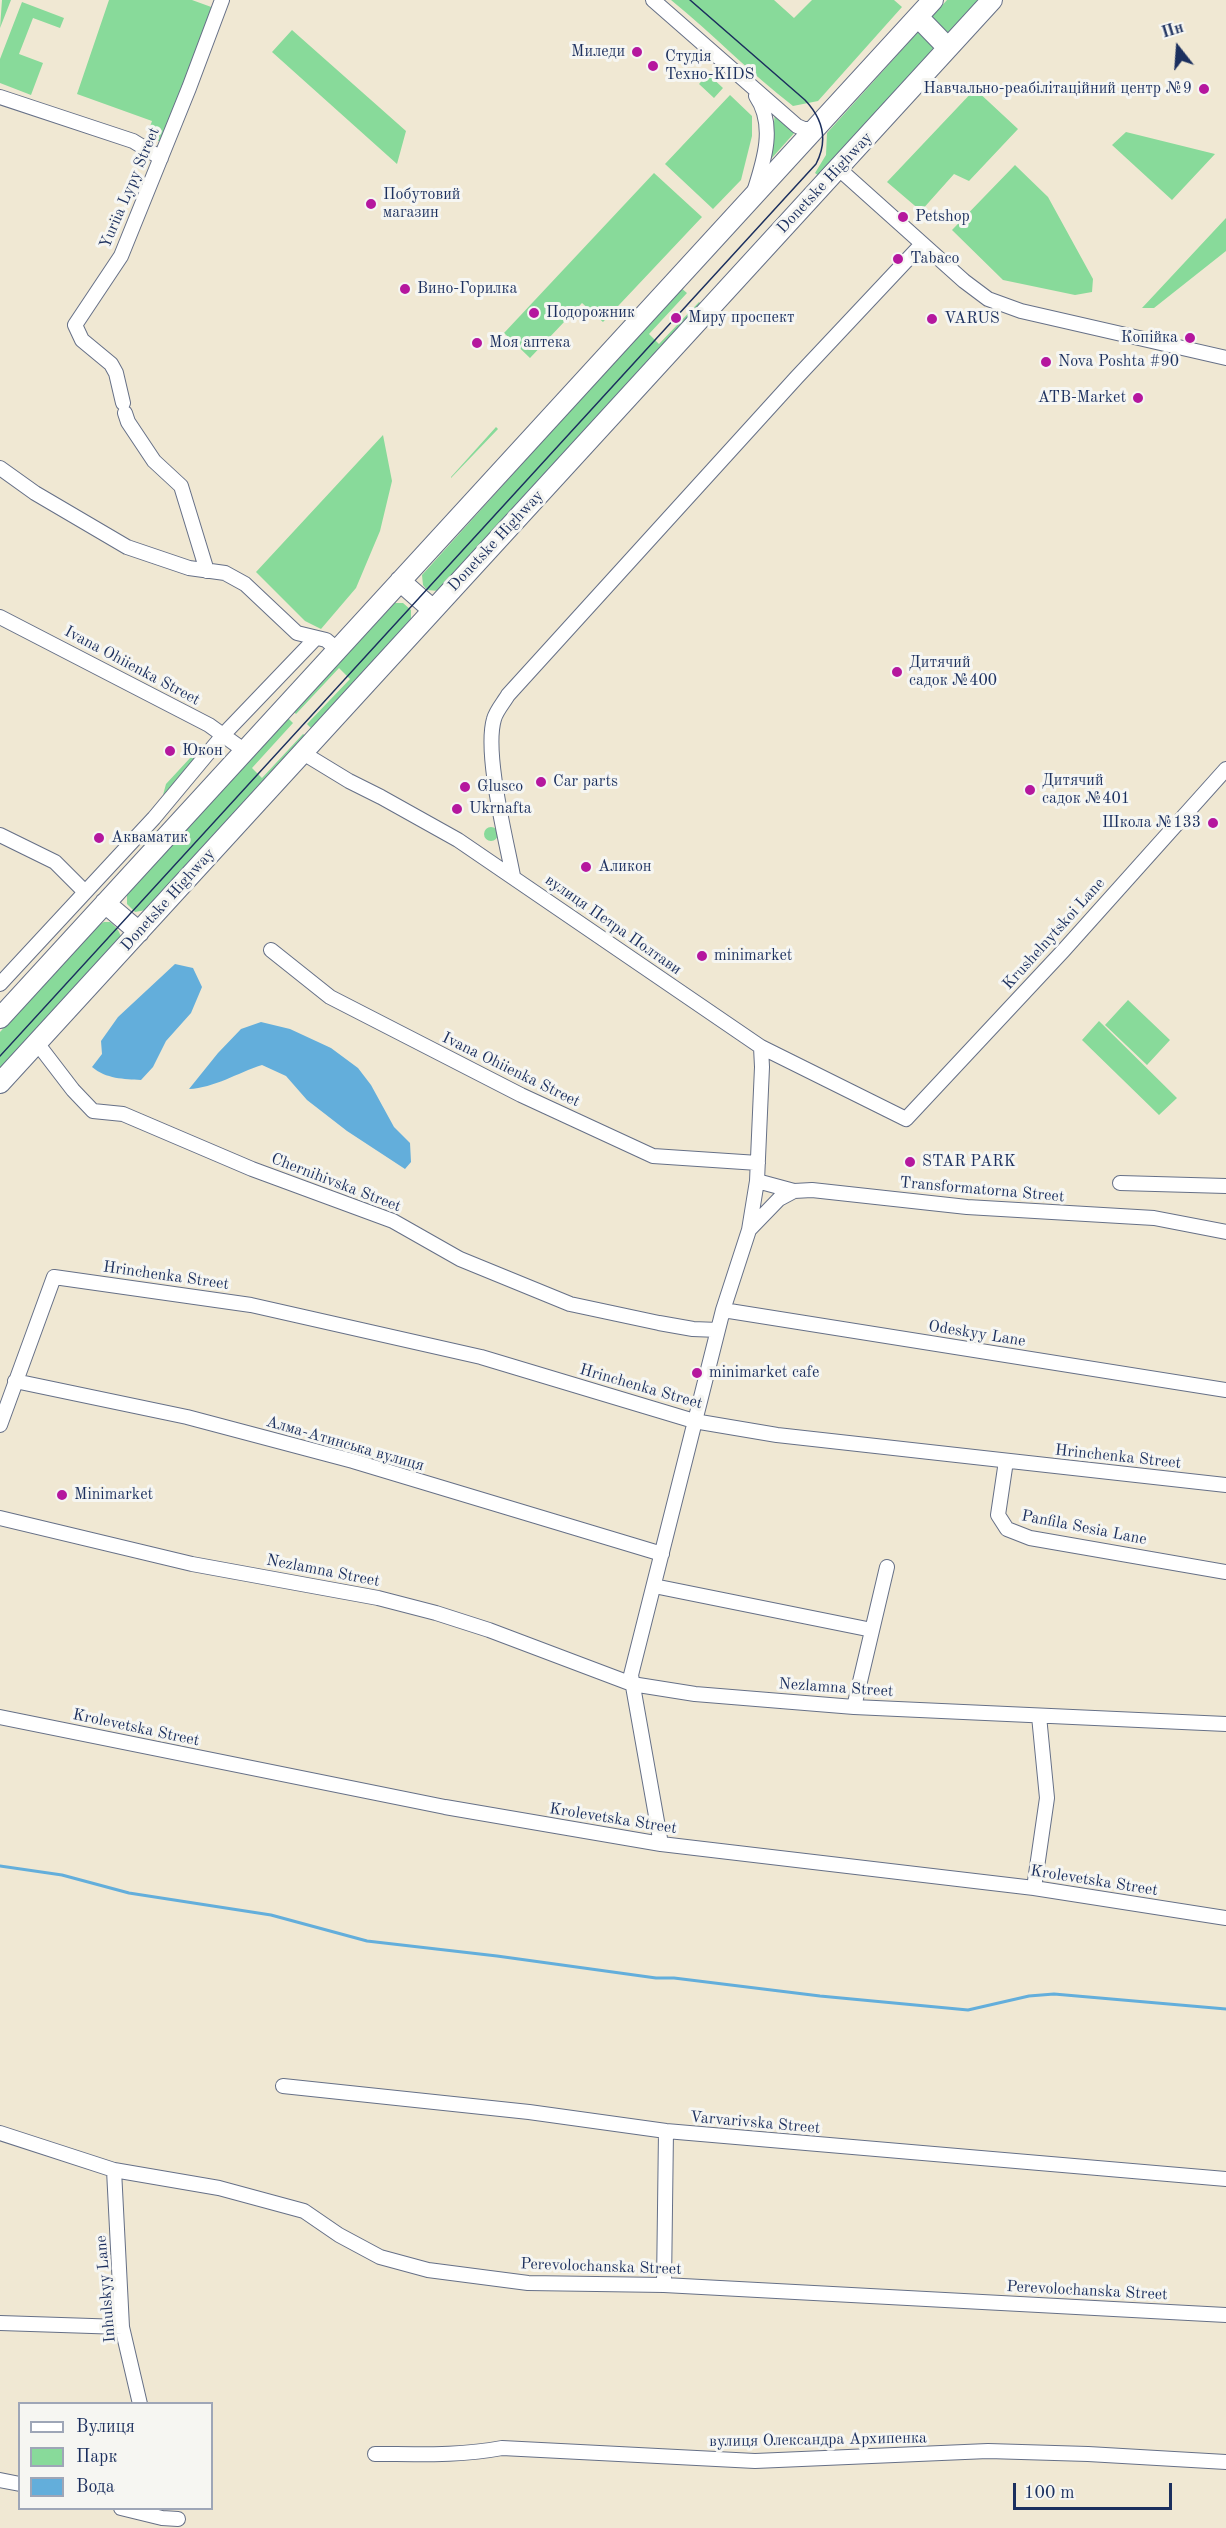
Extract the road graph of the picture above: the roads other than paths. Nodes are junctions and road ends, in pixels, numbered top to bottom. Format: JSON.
{"nodes":[{"id":1,"x":222,"y":0,"type":"edge"},
{"id":2,"x":653,"y":0,"type":"edge"},
{"id":3,"x":933,"y":0,"type":"edge"},
{"id":4,"x":992,"y":0,"type":"edge"},
{"id":5,"x":918,"y":17,"type":"junction"},
{"id":6,"x":948,"y":48,"type":"junction"},
{"id":7,"x":748,"y":85,"type":"junction"},
{"id":8,"x":0,"y":97,"type":"edge"},
{"id":9,"x":814,"y":129,"type":"junction"},
{"id":10,"x":161,"y":158,"type":"junction"},
{"id":11,"x":838,"y":169,"type":"junction"},
{"id":12,"x":754,"y":194,"type":"junction"},
{"id":13,"x":922,"y":244,"type":"junction"},
{"id":14,"x":1226,"y":358,"type":"edge"},
{"id":15,"x":0,"y":468,"type":"edge"},
{"id":16,"x":207,"y":571,"type":"junction"},
{"id":17,"x":400,"y":581,"type":"junction"},
{"id":18,"x":433,"y":610,"type":"junction"},
{"id":19,"x":0,"y":617,"type":"edge"},
{"id":20,"x":315,"y":639,"type":"junction"},
{"id":21,"x":338,"y":650,"type":"junction"},
{"id":22,"x":224,"y":734,"type":"junction"},
{"id":23,"x":245,"y":751,"type":"junction"},
{"id":24,"x":303,"y":753,"type":"junction"},
{"id":25,"x":1226,"y":769,"type":"edge"},
{"id":26,"x":0,"y":835,"type":"edge"},
{"id":27,"x":513,"y":876,"type":"junction"},
{"id":28,"x":85,"y":892,"type":"junction"},
{"id":29,"x":105,"y":903,"type":"junction"},
{"id":30,"x":139,"y":932,"type":"junction"},
{"id":31,"x":271,"y":950,"type":"dead end"},
{"id":32,"x":0,"y":984,"type":"edge"},
{"id":33,"x":0,"y":1018,"type":"edge"},
{"id":34,"x":37,"y":1043,"type":"junction"},
{"id":35,"x":761,"y":1047,"type":"junction"},
{"id":36,"x":0,"y":1083,"type":"edge"},
{"id":37,"x":906,"y":1119,"type":"joint"},
{"id":38,"x":758,"y":1163,"type":"junction"},
{"id":39,"x":757,"y":1181,"type":"junction"},
{"id":40,"x":1120,"y":1183,"type":"dead end"},
{"id":41,"x":1226,"y":1186,"type":"edge"},
{"id":42,"x":794,"y":1191,"type":"junction"},
{"id":43,"x":749,"y":1230,"type":"junction"},
{"id":44,"x":1226,"y":1232,"type":"edge"},
{"id":45,"x":723,"y":1310,"type":"junction"},
{"id":46,"x":718,"y":1330,"type":"junction"},
{"id":47,"x":15,"y":1381,"type":"junction"},
{"id":48,"x":1226,"y":1390,"type":"edge"},
{"id":49,"x":694,"y":1421,"type":"junction"},
{"id":50,"x":0,"y":1425,"type":"edge"},
{"id":51,"x":1006,"y":1461,"type":"junction"},
{"id":52,"x":1226,"y":1485,"type":"edge"},
{"id":53,"x":0,"y":1518,"type":"edge"},
{"id":54,"x":662,"y":1554,"type":"junction"},
{"id":55,"x":887,"y":1567,"type":"dead end"},
{"id":56,"x":1226,"y":1572,"type":"edge"},
{"id":57,"x":654,"y":1586,"type":"junction"},
{"id":58,"x":872,"y":1630,"type":"junction"},
{"id":59,"x":632,"y":1684,"type":"junction"},
{"id":60,"x":854,"y":1707,"type":"junction"},
{"id":61,"x":1039,"y":1716,"type":"junction"},
{"id":62,"x":0,"y":1717,"type":"edge"},
{"id":63,"x":1226,"y":1724,"type":"edge"},
{"id":64,"x":661,"y":1844,"type":"junction"},
{"id":65,"x":1034,"y":1888,"type":"junction"},
{"id":66,"x":1226,"y":1918,"type":"edge"},
{"id":67,"x":283,"y":2086,"type":"dead end"},
{"id":68,"x":666,"y":2132,"type":"junction"},
{"id":69,"x":0,"y":2133,"type":"edge"},
{"id":70,"x":114,"y":2169,"type":"junction"},
{"id":71,"x":1226,"y":2180,"type":"edge"},
{"id":72,"x":664,"y":2285,"type":"junction"},
{"id":73,"x":1226,"y":2315,"type":"edge"},
{"id":74,"x":0,"y":2323,"type":"edge"},
{"id":75,"x":122,"y":2327,"type":"junction"},
{"id":76,"x":140,"y":2402,"type":"edge"},
{"id":77,"x":375,"y":2454,"type":"dead end"},
{"id":78,"x":1226,"y":2462,"type":"edge"},
{"id":79,"x":0,"y":2480,"type":"edge"},
{"id":80,"x":18,"y":2484,"type":"edge"},
{"id":81,"x":129,"y":2510,"type":"edge"},
{"id":82,"x":178,"y":2519,"type":"edge"}],
"edges":[{"from":1,"to":10,"type":"street","name":"Yuriia Lypy Street"},
{"from":2,"to":7,"type":"street"},
{"from":3,"to":5,"type":"highway"},
{"from":4,"to":6,"type":"highway","name":"Donetske Highway"},
{"from":5,"to":6,"type":"highway"},
{"from":5,"to":9,"type":"highway"},
{"from":6,"to":11,"type":"highway","name":"Donetske Highway"},
{"from":7,"to":9,"type":"street"},
{"from":7,"to":12,"type":"street"},
{"from":8,"to":10,"type":"street"},
{"from":9,"to":12,"type":"highway"},
{"from":10,"to":16,"type":"street","name":"Yuriia Lypy Street"},
{"from":11,"to":13,"type":"street"},
{"from":11,"to":18,"type":"highway","name":"Donetske Highway"},
{"from":12,"to":17,"type":"highway"},
{"from":13,"to":14,"type":"street"},
{"from":13,"to":27,"type":"street"},
{"from":15,"to":16,"type":"street"},
{"from":16,"to":20,"type":"street"},
{"from":17,"to":18,"type":"highway"},
{"from":17,"to":21,"type":"highway"},
{"from":18,"to":24,"type":"highway","name":"Donetske Highway"},
{"from":19,"to":22,"type":"street","name":"Ivana Ohiienka Street"},
{"from":20,"to":21,"type":"street"},
{"from":20,"to":22,"type":"street"},
{"from":21,"to":23,"type":"highway"},
{"from":22,"to":23,"type":"street","name":"Ivana Ohiienka Street"},
{"from":22,"to":28,"type":"street"},
{"from":23,"to":29,"type":"highway"},
{"from":24,"to":27,"type":"street","name":"вулиця Петра Полтави"},
{"from":24,"to":30,"type":"highway","name":"Donetske Highway"},
{"from":25,"to":37,"type":"street","name":"Krushelnytskoi Lane"},
{"from":26,"to":28,"type":"street"},
{"from":27,"to":35,"type":"street","name":"вулиця Петра Полтави"},
{"from":28,"to":32,"type":"street"},
{"from":29,"to":30,"type":"highway"},
{"from":29,"to":33,"type":"highway"},
{"from":30,"to":34,"type":"highway","name":"Donetske Highway"},
{"from":31,"to":38,"type":"street","name":"Ivana Ohiienka Street"},
{"from":34,"to":36,"type":"highway","name":"Donetske Highway"},
{"from":34,"to":46,"type":"street","name":"Chernihivska Street"},
{"from":35,"to":37,"type":"street","name":"вулиця Петра Полтави"},
{"from":35,"to":38,"type":"street"},
{"from":38,"to":39,"type":"street"},
{"from":39,"to":42,"type":"street","name":"Transformatorna Street"},
{"from":39,"to":43,"type":"street"},
{"from":40,"to":41,"type":"street"},
{"from":42,"to":43,"type":"street"},
{"from":42,"to":44,"type":"street","name":"Transformatorna Street"},
{"from":43,"to":45,"type":"street"},
{"from":45,"to":46,"type":"street"},
{"from":45,"to":48,"type":"street","name":"Odeskyy Lane"},
{"from":46,"to":49,"type":"street"},
{"from":47,"to":49,"type":"street","name":"Hrinchenka Street"},
{"from":47,"to":50,"type":"street"},
{"from":47,"to":54,"type":"street","name":"Алма-Атинська вулиця"},
{"from":49,"to":51,"type":"street","name":"Hrinchenka Street"},
{"from":49,"to":54,"type":"street"},
{"from":51,"to":52,"type":"street","name":"Hrinchenka Street"},
{"from":51,"to":56,"type":"street","name":"Panfila Sesia Lane"},
{"from":53,"to":59,"type":"street","name":"Nezlamna Street"},
{"from":54,"to":57,"type":"street"},
{"from":55,"to":58,"type":"street"},
{"from":57,"to":58,"type":"street"},
{"from":57,"to":59,"type":"street"},
{"from":58,"to":60,"type":"street"},
{"from":59,"to":60,"type":"street","name":"Nezlamna Street"},
{"from":59,"to":64,"type":"street"},
{"from":60,"to":61,"type":"street","name":"Nezlamna Street"},
{"from":61,"to":63,"type":"street","name":"Nezlamna Street"},
{"from":61,"to":65,"type":"street"},
{"from":62,"to":64,"type":"street","name":"Krolevetska Street"},
{"from":64,"to":65,"type":"street","name":"Krolevetska Street"},
{"from":65,"to":66,"type":"street","name":"Krolevetska Street"},
{"from":67,"to":68,"type":"street","name":"Varvarivska Street"},
{"from":68,"to":71,"type":"street","name":"Varvarivska Street"},
{"from":68,"to":72,"type":"street"},
{"from":69,"to":70,"type":"street","name":"Perevolochanska Street"},
{"from":70,"to":72,"type":"street","name":"Perevolochanska Street"},
{"from":70,"to":75,"type":"street","name":"Inhulskyy Lane"},
{"from":72,"to":73,"type":"street","name":"Perevolochanska Street"},
{"from":74,"to":75,"type":"street"},
{"from":75,"to":76,"type":"street","name":"Inhulskyy Lane"},
{"from":77,"to":78,"type":"street","name":"вулиця Олександра Архипенка"},
{"from":79,"to":80,"type":"street"},
{"from":81,"to":82,"type":"street"}]}
